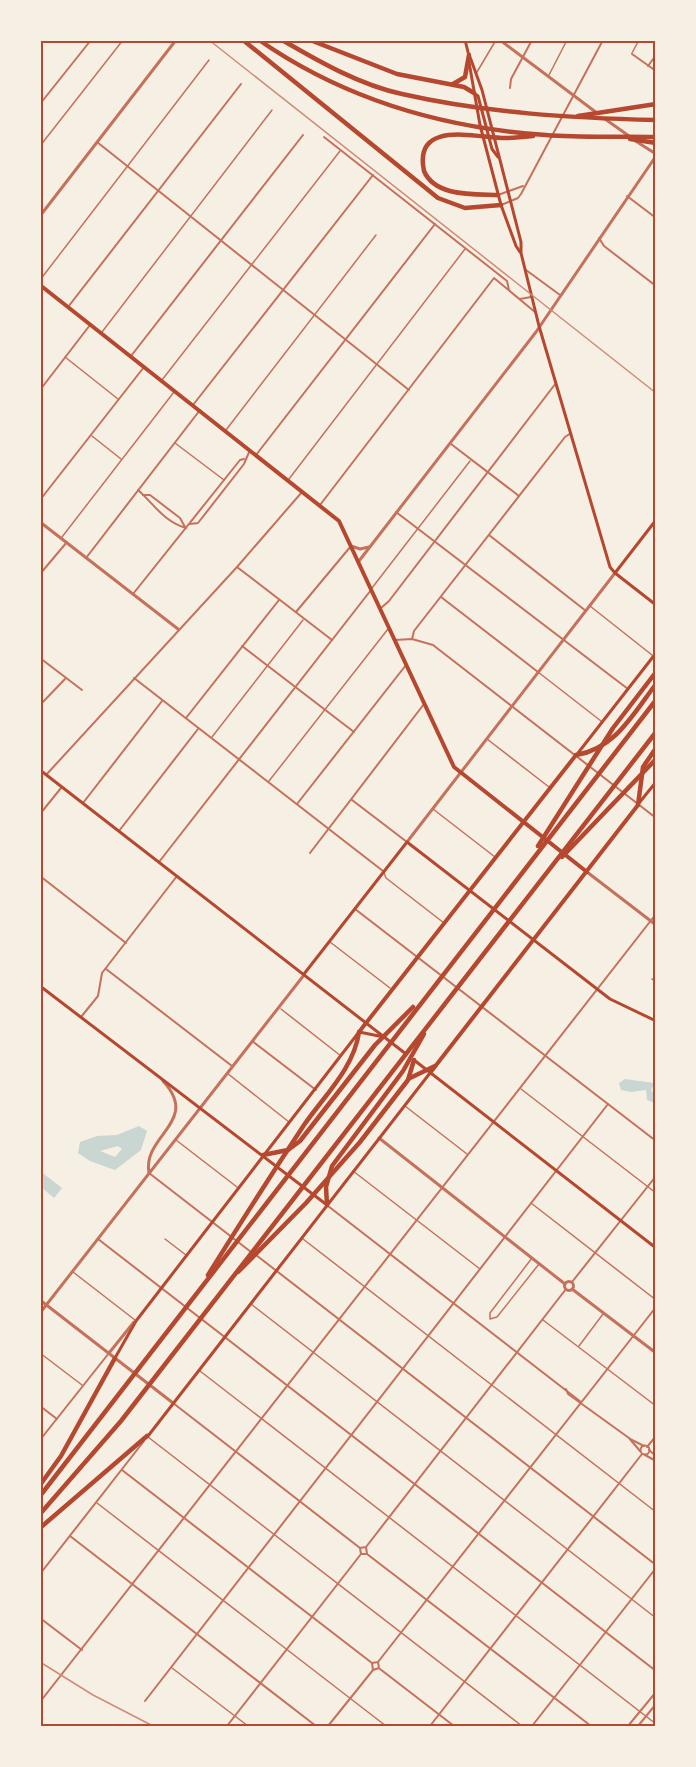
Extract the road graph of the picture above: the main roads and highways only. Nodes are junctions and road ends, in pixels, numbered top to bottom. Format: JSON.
{"nodes":[{"id":1,"x":243,"y":40,"type":"edge"},
{"id":2,"x":259,"y":40,"type":"edge"},
{"id":3,"x":282,"y":40,"type":"edge"},
{"id":4,"x":310,"y":40,"type":"edge"},
{"id":5,"x":465,"y":40,"type":"edge"},
{"id":6,"x":469,"y":55,"type":"junction"},
{"id":7,"x":451,"y":85,"type":"junction"},
{"id":8,"x":474,"y":93,"type":"junction"},
{"id":9,"x":656,"y":104,"type":"edge"},
{"id":10,"x":569,"y":117,"type":"junction"},
{"id":11,"x":656,"y":120,"type":"edge"},
{"id":12,"x":547,"y":135,"type":"junction"},
{"id":13,"x":619,"y":136,"type":"junction"},
{"id":14,"x":656,"y":137,"type":"edge"},
{"id":15,"x":656,"y":143,"type":"edge"},
{"id":16,"x":500,"y":159,"type":"junction"},
{"id":17,"x":498,"y":195,"type":"junction"},
{"id":18,"x":501,"y":205,"type":"junction"},
{"id":19,"x":521,"y":253,"type":"junction"},
{"id":20,"x":40,"y":285,"type":"edge"},
{"id":21,"x":656,"y":520,"type":"edge"},
{"id":22,"x":615,"y":573,"type":"junction"},
{"id":23,"x":656,"y":605,"type":"edge"},
{"id":24,"x":654,"y":654,"type":"edge"},
{"id":25,"x":656,"y":672,"type":"edge"},
{"id":26,"x":656,"y":684,"type":"edge"},
{"id":27,"x":656,"y":700,"type":"edge"},
{"id":28,"x":656,"y":732,"type":"edge"},
{"id":29,"x":656,"y":748,"type":"edge"},
{"id":30,"x":576,"y":755,"type":"junction"},
{"id":31,"x":656,"y":759,"type":"edge"},
{"id":32,"x":40,"y":770,"type":"edge"},
{"id":33,"x":656,"y":782,"type":"edge"},
{"id":34,"x":638,"y":805,"type":"junction"},
{"id":35,"x":523,"y":823,"type":"junction"},
{"id":36,"x":527,"y":864,"type":"junction"},
{"id":37,"x":587,"y":872,"type":"junction"},
{"id":38,"x":546,"y":874,"type":"junction"},
{"id":39,"x":470,"y":891,"type":"junction"},
{"id":40,"x":532,"y":939,"type":"junction"},
{"id":41,"x":304,"y":975,"type":"junction"},
{"id":42,"x":40,"y":986,"type":"edge"},
{"id":43,"x":424,"y":997,"type":"junction"},
{"id":44,"x":431,"y":1021,"type":"junction"},
{"id":45,"x":656,"y":1021,"type":"edge"},
{"id":46,"x":366,"y":1024,"type":"junction"},
{"id":47,"x":359,"y":1032,"type":"junction"},
{"id":48,"x":384,"y":1037,"type":"junction"},
{"id":49,"x":414,"y":1060,"type":"junction"},
{"id":50,"x":435,"y":1066,"type":"joint"},
{"id":51,"x":428,"y":1071,"type":"junction"},
{"id":52,"x":408,"y":1080,"type":"junction"},
{"id":53,"x":263,"y":1155,"type":"junction"},
{"id":54,"x":327,"y":1205,"type":"junction"},
{"id":55,"x":656,"y":1248,"type":"edge"},
{"id":56,"x":228,"y":1249,"type":"junction"},
{"id":57,"x":246,"y":1262,"type":"junction"},
{"id":58,"x":115,"y":1358,"type":"joint"},
{"id":59,"x":147,"y":1437,"type":"joint"},
{"id":60,"x":40,"y":1485,"type":"edge"},
{"id":61,"x":40,"y":1496,"type":"edge"},
{"id":62,"x":40,"y":1514,"type":"edge"},
{"id":63,"x":40,"y":1528,"type":"edge"}],
"edges":[{"from":1,"to":18,"type":"highway"},
{"from":2,"to":12,"type":"highway"},
{"from":3,"to":10,"type":"highway"},
{"from":4,"to":7,"type":"highway"},
{"from":5,"to":6,"type":"main road"},
{"from":6,"to":7,"type":"highway"},
{"from":6,"to":8,"type":"main road"},
{"from":6,"to":16,"type":"main road"},
{"from":7,"to":8,"type":"highway"},
{"from":8,"to":16,"type":"main road"},
{"from":8,"to":17,"type":"main road"},
{"from":9,"to":10,"type":"highway"},
{"from":10,"to":11,"type":"highway"},
{"from":12,"to":13,"type":"highway"},
{"from":12,"to":17,"type":"highway"},
{"from":13,"to":14,"type":"highway"},
{"from":13,"to":15,"type":"highway"},
{"from":16,"to":19,"type":"main road"},
{"from":17,"to":18,"type":"main road"},
{"from":18,"to":19,"type":"main road"},
{"from":19,"to":22,"type":"main road"},
{"from":20,"to":35,"type":"main road"},
{"from":21,"to":22,"type":"main road"},
{"from":22,"to":23,"type":"main road"},
{"from":24,"to":30,"type":"main road"},
{"from":25,"to":36,"type":"highway"},
{"from":26,"to":30,"type":"highway"},
{"from":27,"to":36,"type":"highway"},
{"from":28,"to":38,"type":"highway"},
{"from":29,"to":34,"type":"highway"},
{"from":30,"to":35,"type":"main road"},
{"from":31,"to":38,"type":"highway"},
{"from":32,"to":41,"type":"main road"},
{"from":33,"to":34,"type":"main road"},
{"from":34,"to":37,"type":"main road"},
{"from":35,"to":37,"type":"main road"},
{"from":35,"to":39,"type":"main road"},
{"from":36,"to":43,"type":"highway"},
{"from":37,"to":40,"type":"main road"},
{"from":38,"to":44,"type":"highway"},
{"from":39,"to":40,"type":"main road"},
{"from":39,"to":41,"type":"main road"},
{"from":39,"to":46,"type":"main road"},
{"from":40,"to":45,"type":"main road"},
{"from":40,"to":50,"type":"main road"},
{"from":41,"to":46,"type":"main road"},
{"from":42,"to":53,"type":"main road"},
{"from":43,"to":53,"type":"highway"},
{"from":43,"to":56,"type":"highway"},
{"from":44,"to":54,"type":"highway"},
{"from":44,"to":57,"type":"highway"},
{"from":46,"to":47,"type":"main road"},
{"from":46,"to":48,"type":"main road"},
{"from":47,"to":48,"type":"main road"},
{"from":47,"to":53,"type":"main road"},
{"from":47,"to":56,"type":"highway"},
{"from":48,"to":49,"type":"main road"},
{"from":49,"to":51,"type":"main road"},
{"from":49,"to":52,"type":"highway"},
{"from":50,"to":51,"type":"highway"},
{"from":51,"to":52,"type":"highway"},
{"from":51,"to":54,"type":"main road"},
{"from":51,"to":55,"type":"main road"},
{"from":52,"to":57,"type":"highway"},
{"from":53,"to":54,"type":"main road"},
{"from":53,"to":58,"type":"main road"},
{"from":54,"to":59,"type":"main road"},
{"from":56,"to":61,"type":"highway"},
{"from":57,"to":62,"type":"highway"},
{"from":58,"to":60,"type":"highway"},
{"from":59,"to":63,"type":"highway"}]}
